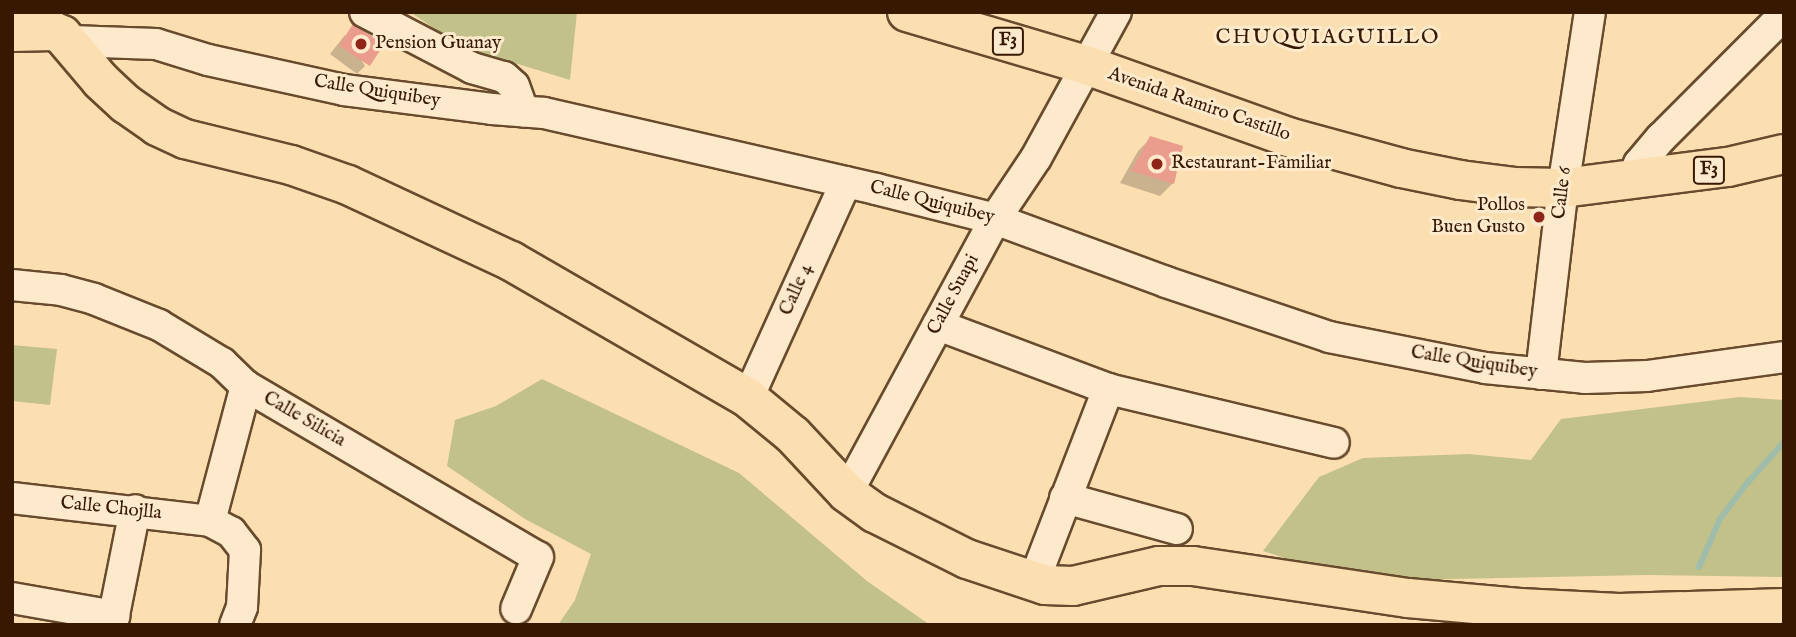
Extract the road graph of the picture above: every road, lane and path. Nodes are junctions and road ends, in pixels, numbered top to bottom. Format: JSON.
{"nodes":[{"id":1,"x":365,"y":12,"type":"edge"},
{"id":2,"x":1116,"y":12,"type":"edge"},
{"id":3,"x":1590,"y":12,"type":"edge"},
{"id":4,"x":922,"y":14,"type":"edge"},
{"id":5,"x":1784,"y":15,"type":"edge"},
{"id":6,"x":59,"y":28,"type":"edge"},
{"id":7,"x":12,"y":32,"type":"edge"},
{"id":8,"x":1086,"y":65,"type":"junction"},
{"id":9,"x":523,"y":111,"type":"junction"},
{"id":10,"x":1784,"y":154,"type":"edge"},
{"id":11,"x":1633,"y":181,"type":"junction"},
{"id":12,"x":846,"y":182,"type":"junction"},
{"id":13,"x":1563,"y":188,"type":"junction"},
{"id":14,"x":995,"y":219,"type":"junction"},
{"id":15,"x":12,"y":285,"type":"edge"},
{"id":16,"x":938,"y":325,"type":"junction"},
{"id":17,"x":1784,"y":356,"type":"edge"},
{"id":18,"x":1541,"y":374,"type":"junction"},
{"id":19,"x":246,"y":386,"type":"junction"},
{"id":20,"x":1108,"y":389,"type":"junction"},
{"id":21,"x":748,"y":398,"type":"junction"},
{"id":22,"x":1335,"y":443,"type":"dead end"},
{"id":23,"x":847,"y":493,"type":"junction"},
{"id":24,"x":12,"y":498,"type":"edge"},
{"id":25,"x":1065,"y":498,"type":"junction"},
{"id":26,"x":135,"y":510,"type":"junction"},
{"id":27,"x":209,"y":521,"type":"junction"},
{"id":28,"x":1177,"y":529,"type":"dead end"},
{"id":29,"x":1034,"y":581,"type":"junction"},
{"id":30,"x":12,"y":598,"type":"edge"},
{"id":31,"x":1784,"y":608,"type":"edge"},
{"id":32,"x":516,"y":609,"type":"dead end"},
{"id":33,"x":113,"y":621,"type":"edge"},
{"id":34,"x":235,"y":625,"type":"edge"}],
"edges":[{"from":1,"to":9,"type":"street"},
{"from":2,"to":8,"type":"street","name":"Calle Suapi"},
{"from":3,"to":13,"type":"street","name":"Calle 6"},
{"from":4,"to":8,"type":"main road","name":"Avenida Ramiro Castillo","number":"F3"},
{"from":5,"to":11,"type":"street"},
{"from":6,"to":7,"type":"main road"},
{"from":6,"to":9,"type":"street","name":"Calle Quiquibey"},
{"from":6,"to":21,"type":"main road"},
{"from":8,"to":13,"type":"main road","name":"Avenida Ramiro Castillo","number":"F3"},
{"from":8,"to":14,"type":"street","name":"Calle Suapi"},
{"from":9,"to":12,"type":"street","name":"Calle Quiquibey"},
{"from":10,"to":11,"type":"main road","name":"Avenida Ramiro Castillo","number":"F3"},
{"from":11,"to":13,"type":"main road","name":"Avenida Ramiro Castillo","number":"F3"},
{"from":12,"to":14,"type":"street","name":"Calle Quiquibey"},
{"from":12,"to":21,"type":"street","name":"Calle 4"},
{"from":13,"to":18,"type":"street","name":"Calle 6"},
{"from":14,"to":16,"type":"street","name":"Calle Suapi"},
{"from":14,"to":18,"type":"street","name":"Calle Quiquibey"},
{"from":15,"to":19,"type":"street","name":"Calle Silicia"},
{"from":16,"to":20,"type":"street"},
{"from":16,"to":23,"type":"street","name":"Calle Suapi"},
{"from":17,"to":18,"type":"street","name":"Calle Quiquibey"},
{"from":19,"to":27,"type":"street"},
{"from":19,"to":32,"type":"street","name":"Calle Silicia"},
{"from":20,"to":22,"type":"street"},
{"from":20,"to":25,"type":"street"},
{"from":21,"to":23,"type":"main road"},
{"from":23,"to":29,"type":"main road"},
{"from":24,"to":26,"type":"street","name":"Calle Chojlla"},
{"from":25,"to":28,"type":"street"},
{"from":25,"to":29,"type":"street"},
{"from":26,"to":27,"type":"street","name":"Calle Chojlla"},
{"from":26,"to":33,"type":"street"},
{"from":27,"to":34,"type":"street"},
{"from":29,"to":31,"type":"main road"},
{"from":30,"to":33,"type":"street"}]}
